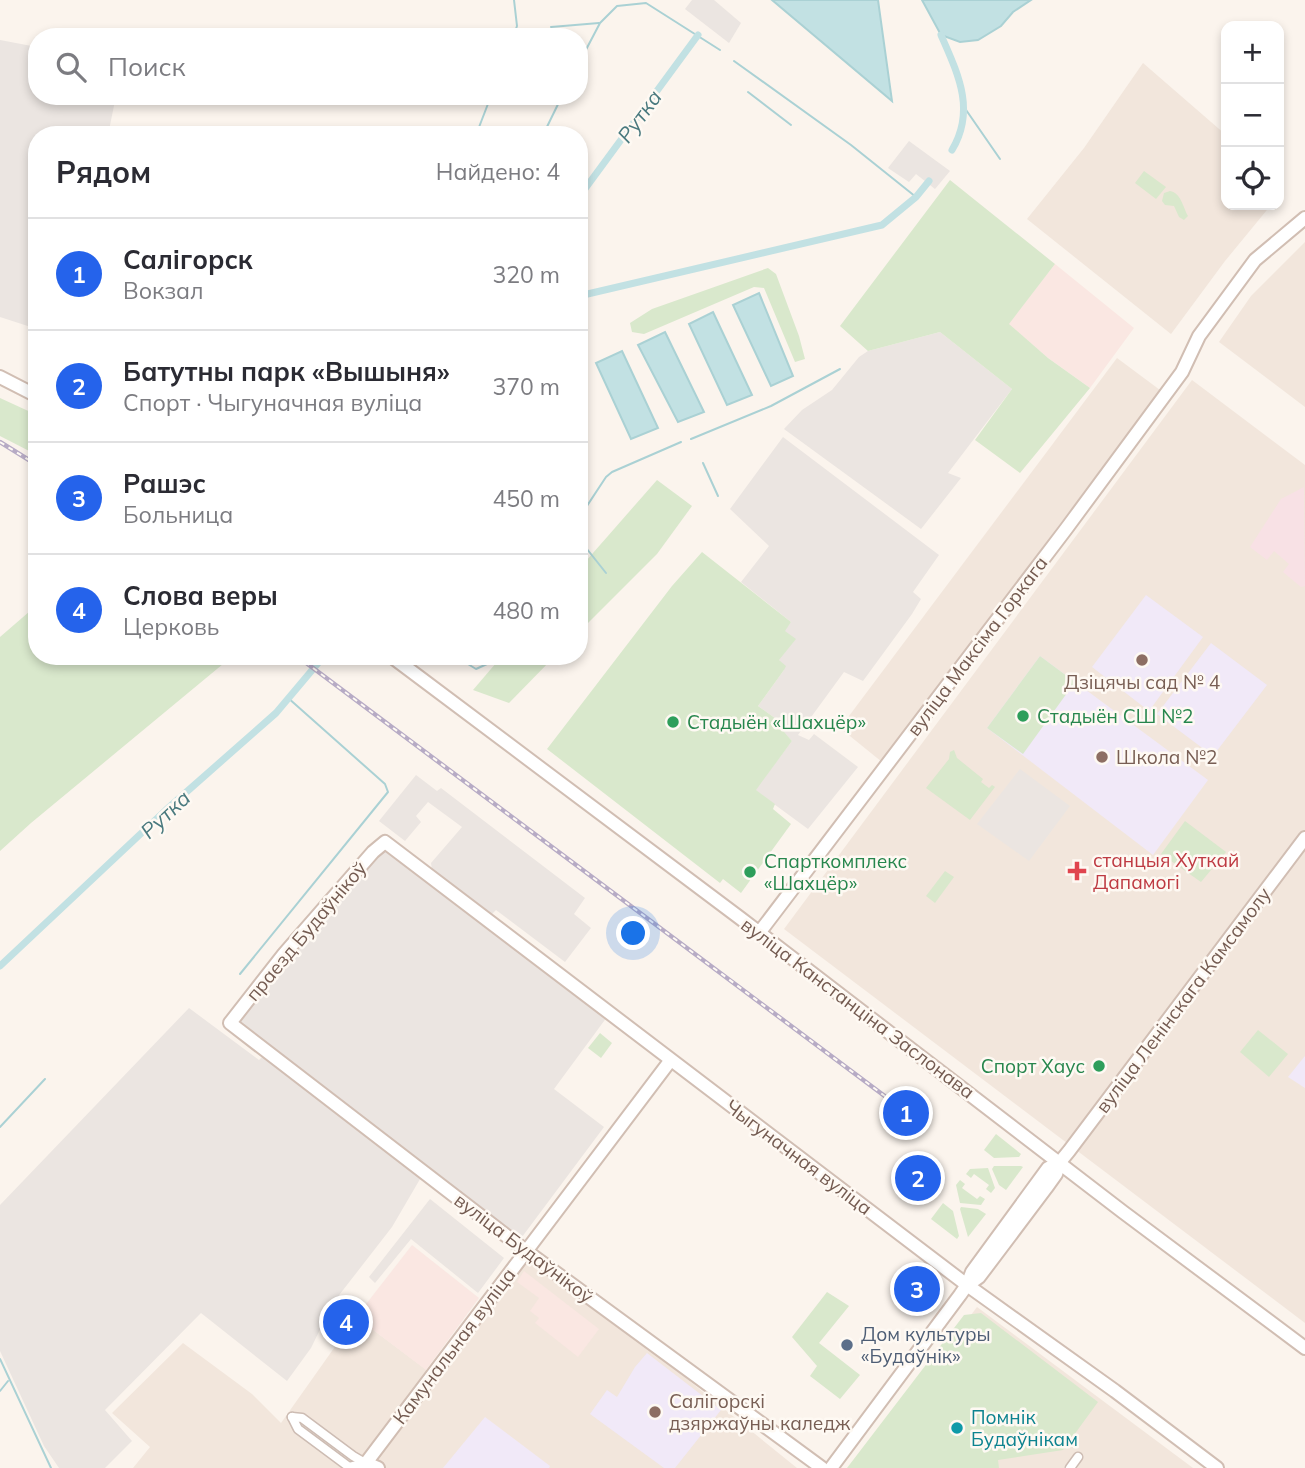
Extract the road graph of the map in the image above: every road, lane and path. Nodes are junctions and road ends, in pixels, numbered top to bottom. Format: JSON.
{"nodes":[{"id":1,"x":1305,"y":218,"type":"edge"},
{"id":2,"x":0,"y":377,"type":"edge"},
{"id":3,"x":28,"y":391,"type":"edge"},
{"id":4,"x":403,"y":665,"type":"edge"},
{"id":5,"x":1305,"y":838,"type":"edge"},
{"id":6,"x":385,"y":842,"type":"joint"},
{"id":7,"x":759,"y":933,"type":"junction"},
{"id":8,"x":230,"y":1023,"type":"joint"},
{"id":9,"x":670,"y":1061,"type":"junction"},
{"id":10,"x":1060,"y":1162,"type":"junction"},
{"id":11,"x":526,"y":1251,"type":"junction"},
{"id":12,"x":967,"y":1285,"type":"junction"},
{"id":13,"x":1305,"y":1348,"type":"edge"},
{"id":14,"x":1078,"y":1457,"type":"dead end"},
{"id":15,"x":372,"y":1466,"type":"edge"},
{"id":16,"x":822,"y":1468,"type":"edge"},
{"id":17,"x":831,"y":1468,"type":"edge"},
{"id":18,"x":1070,"y":1468,"type":"edge"},
{"id":19,"x":1217,"y":1468,"type":"edge"}],
"edges":[{"from":1,"to":7,"type":"main road","name":"вуліца Максіма Горкага"},
{"from":2,"to":3,"type":"main road"},
{"from":4,"to":7,"type":"main road","name":"вуліца Канстанціна Заслонава"},
{"from":5,"to":10,"type":"main road","name":"вуліца Ленінскага Камсамолу"},
{"from":6,"to":8,"type":"main road","name":"праезд Будаўнікоў"},
{"from":6,"to":9,"type":"main road","name":"Чыгуначная вуліца"},
{"from":7,"to":10,"type":"main road","name":"вуліца Канстанціна Заслонава"},
{"from":8,"to":11,"type":"main road","name":"вуліца Будаўнікоў"},
{"from":9,"to":11,"type":"main road","name":"Камунальная вуліца"},
{"from":9,"to":12,"type":"main road","name":"Чыгуначная вуліца"},
{"from":10,"to":12,"type":"main road","name":"вуліца Ленінскага Камсамолу"},
{"from":10,"to":13,"type":"main road","name":"вуліца Канстанціна Заслонава"},
{"from":11,"to":15,"type":"main road","name":"Камунальная вуліца"},
{"from":11,"to":16,"type":"main road","name":"вуліца Будаўнікоў"},
{"from":12,"to":17,"type":"main road","name":"вуліца Ленінскага Камсамолу"},
{"from":12,"to":19,"type":"main road","name":"Чыгуначная вуліца"},
{"from":14,"to":18,"type":"street"},
{"from":15,"to":15,"type":"street"}]}
